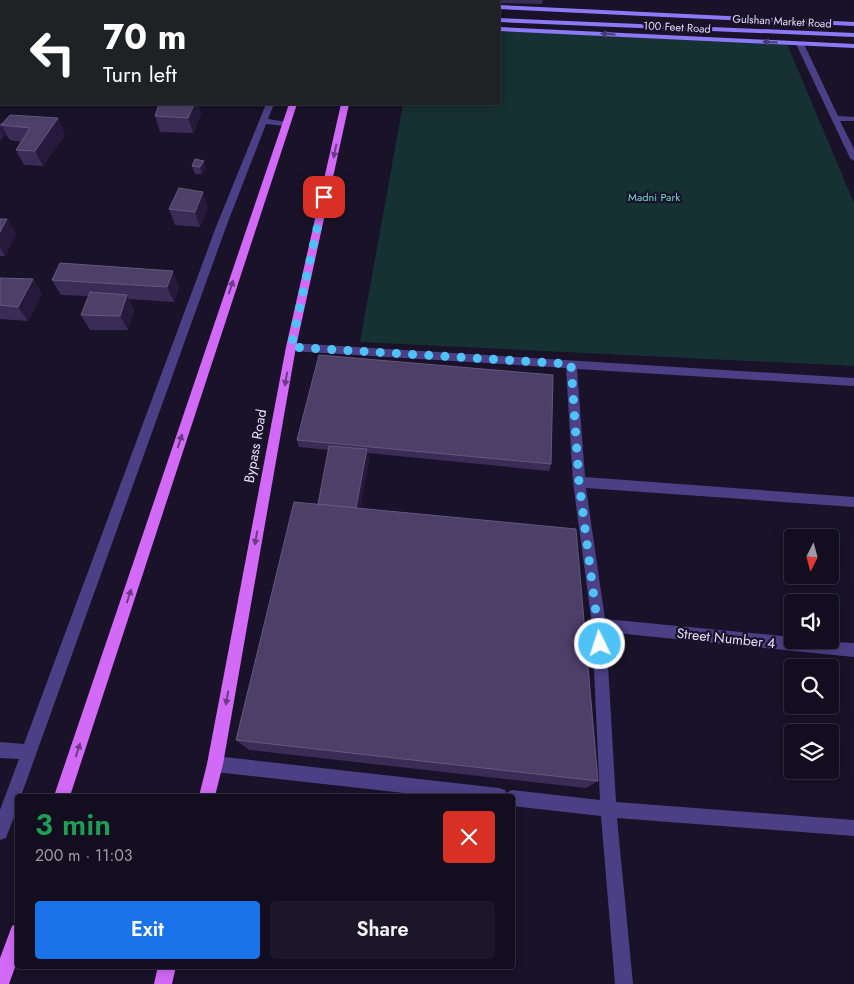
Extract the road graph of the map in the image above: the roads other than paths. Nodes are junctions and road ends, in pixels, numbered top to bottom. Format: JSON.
{"nodes":[{"id":1,"x":500,"y":7,"type":"edge"},
{"id":2,"x":500,"y":20,"type":"edge"},
{"id":3,"x":854,"y":24,"type":"edge"},
{"id":4,"x":500,"y":29,"type":"edge"},
{"id":5,"x":854,"y":36,"type":"edge"},
{"id":6,"x":800,"y":44,"type":"junction"},
{"id":7,"x":854,"y":46,"type":"edge"},
{"id":8,"x":270,"y":105,"type":"edge"},
{"id":9,"x":293,"y":105,"type":"edge"},
{"id":10,"x":345,"y":105,"type":"edge"},
{"id":11,"x":835,"y":118,"type":"junction"},
{"id":12,"x":854,"y":118,"type":"edge"},
{"id":13,"x":263,"y":121,"type":"junction"},
{"id":14,"x":286,"y":124,"type":"junction"},
{"id":15,"x":854,"y":158,"type":"edge"},
{"id":16,"x":291,"y":347,"type":"junction"},
{"id":17,"x":571,"y":364,"type":"junction"},
{"id":18,"x":854,"y":382,"type":"edge"},
{"id":19,"x":579,"y":482,"type":"junction"},
{"id":20,"x":854,"y":502,"type":"edge"},
{"id":21,"x":599,"y":626,"type":"junction"},
{"id":22,"x":854,"y":650,"type":"edge"},
{"id":23,"x":0,"y":750,"type":"edge"},
{"id":24,"x":30,"y":752,"type":"junction"},
{"id":25,"x":215,"y":764,"type":"junction"},
{"id":26,"x":63,"y":794,"type":"edge"},
{"id":27,"x":208,"y":794,"type":"edge"},
{"id":28,"x":481,"y":794,"type":"edge"},
{"id":29,"x":515,"y":798,"type":"edge"},
{"id":30,"x":608,"y":809,"type":"junction"},
{"id":31,"x":854,"y":828,"type":"edge"},
{"id":32,"x":0,"y":832,"type":"edge"},
{"id":33,"x":15,"y":941,"type":"edge"},
{"id":34,"x":166,"y":969,"type":"edge"},
{"id":35,"x":0,"y":984,"type":"edge"},
{"id":36,"x":163,"y":984,"type":"edge"},
{"id":37,"x":624,"y":984,"type":"edge"}],
"edges":[{"from":1,"to":3,"type":"main road","name":"100 Feet Road"},
{"from":2,"to":5,"type":"main road","name":"Gulshan Market Road"},
{"from":6,"to":4,"type":"main road","name":"100 Feet Road","one_way":true},
{"from":6,"to":7,"type":"main road","name":"100 Feet Road"},
{"from":6,"to":11,"type":"street"},
{"from":8,"to":13,"type":"street"},
{"from":9,"to":14,"type":"main road"},
{"from":10,"to":16,"type":"main road","name":"Bypass Road","one_way":true},
{"from":11,"to":12,"type":"street"},
{"from":11,"to":15,"type":"street"},
{"from":13,"to":14,"type":"street"},
{"from":13,"to":24,"type":"street"},
{"from":26,"to":14,"type":"main road","one_way":true},
{"from":16,"to":17,"type":"street"},
{"from":16,"to":25,"type":"main road","name":"Bypass Road","one_way":true},
{"from":17,"to":18,"type":"street"},
{"from":17,"to":19,"type":"street"},
{"from":19,"to":20,"type":"street"},
{"from":19,"to":21,"type":"street"},
{"from":21,"to":22,"type":"street","name":"Street Number 4"},
{"from":21,"to":30,"type":"street"},
{"from":23,"to":24,"type":"street"},
{"from":24,"to":32,"type":"street"},
{"from":25,"to":27,"type":"main road","name":"Bypass Road"},
{"from":25,"to":28,"type":"street"},
{"from":29,"to":30,"type":"street"},
{"from":30,"to":31,"type":"street"},
{"from":30,"to":37,"type":"street"},
{"from":33,"to":35,"type":"main road"},
{"from":34,"to":36,"type":"main road"}]}
